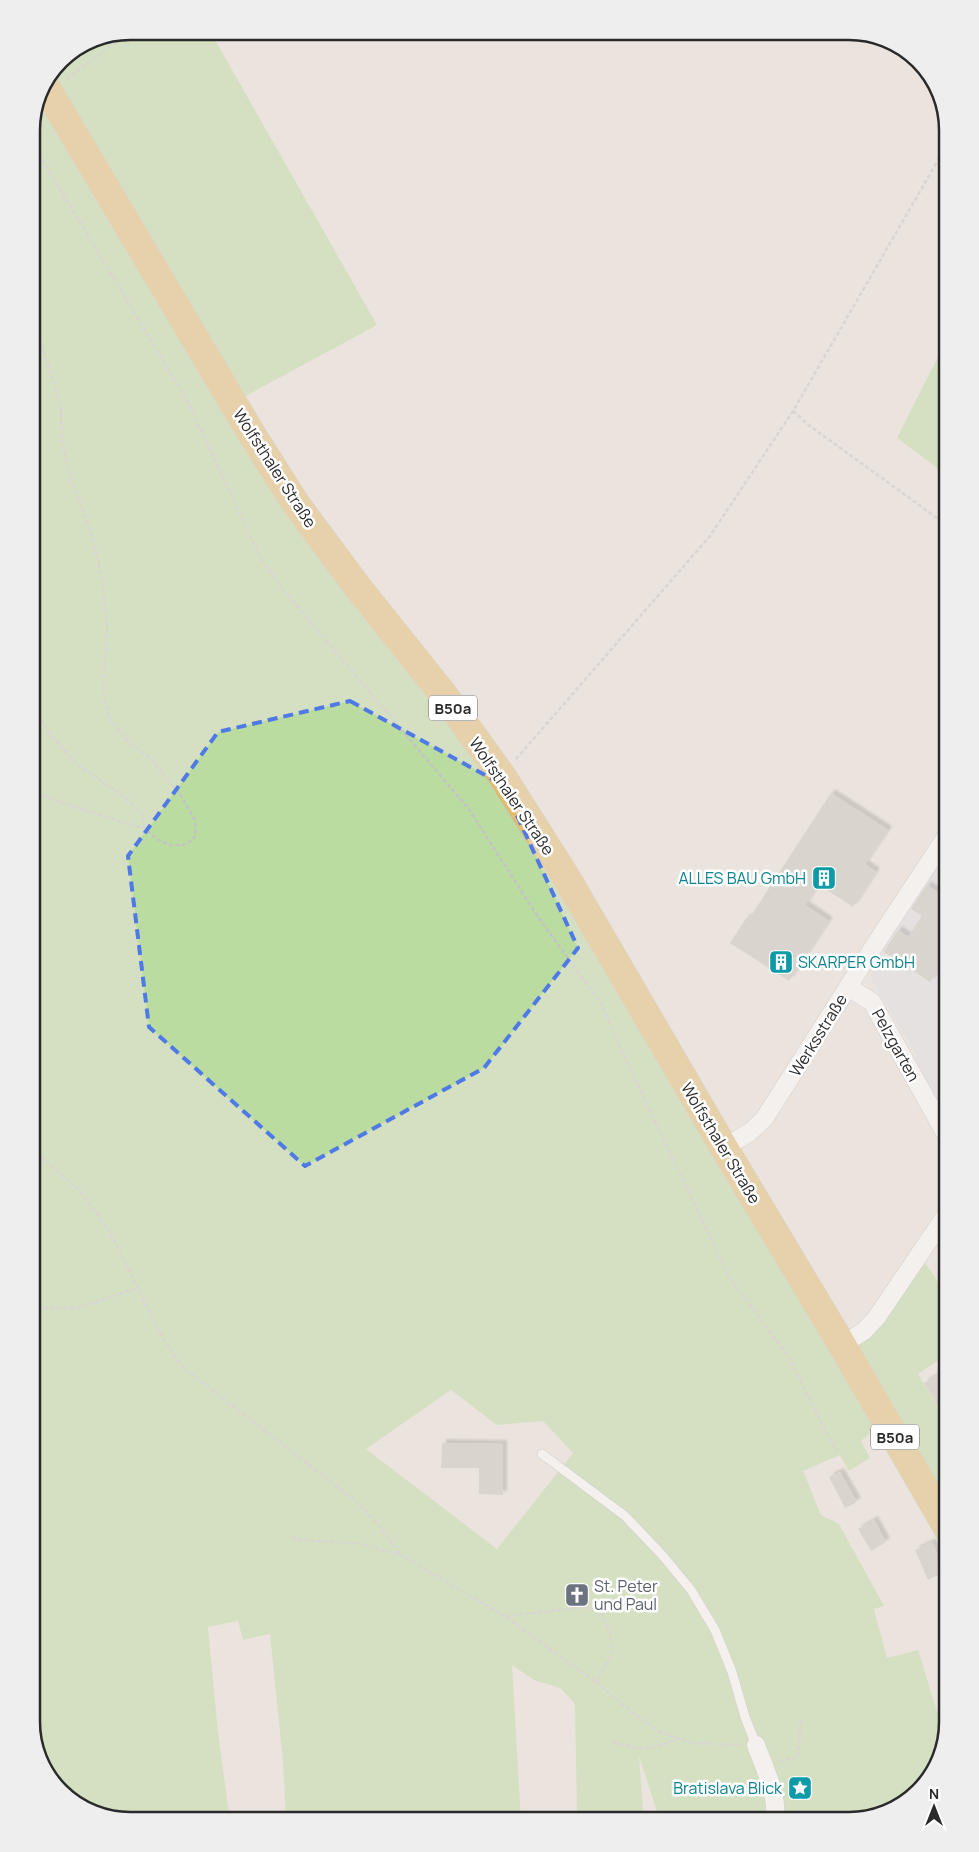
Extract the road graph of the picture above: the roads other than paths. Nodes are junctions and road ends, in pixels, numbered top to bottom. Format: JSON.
{"nodes":[{"id":1,"x":48,"y":92,"type":"edge"},
{"id":2,"x":939,"y":848,"type":"edge"},
{"id":3,"x":848,"y":987,"type":"junction"},
{"id":4,"x":939,"y":1122,"type":"edge"},
{"id":5,"x":724,"y":1148,"type":"junction"},
{"id":6,"x":939,"y":1225,"type":"edge"},
{"id":7,"x":842,"y":1345,"type":"junction"},
{"id":8,"x":542,"y":1454,"type":"dead end"},
{"id":9,"x":939,"y":1513,"type":"edge"},
{"id":10,"x":756,"y":1745,"type":"joint"},
{"id":11,"x":776,"y":1812,"type":"edge"}],
"edges":[{"from":1,"to":5,"type":"main road","name":"Wolfsthaler Straße","number":"B50a"},
{"from":2,"to":3,"type":"street","name":"Werksstraße"},
{"from":3,"to":4,"type":"street","name":"Pelzgarten"},
{"from":3,"to":5,"type":"street","name":"Werksstraße"},
{"from":5,"to":7,"type":"main road","name":"Wolfsthaler Straße","number":"B50a"},
{"from":6,"to":7,"type":"street"},
{"from":7,"to":9,"type":"main road","name":"Wolfsthaler Straße","number":"B50a"},
{"from":8,"to":10,"type":"lane"},
{"from":10,"to":11,"type":"street"}]}
